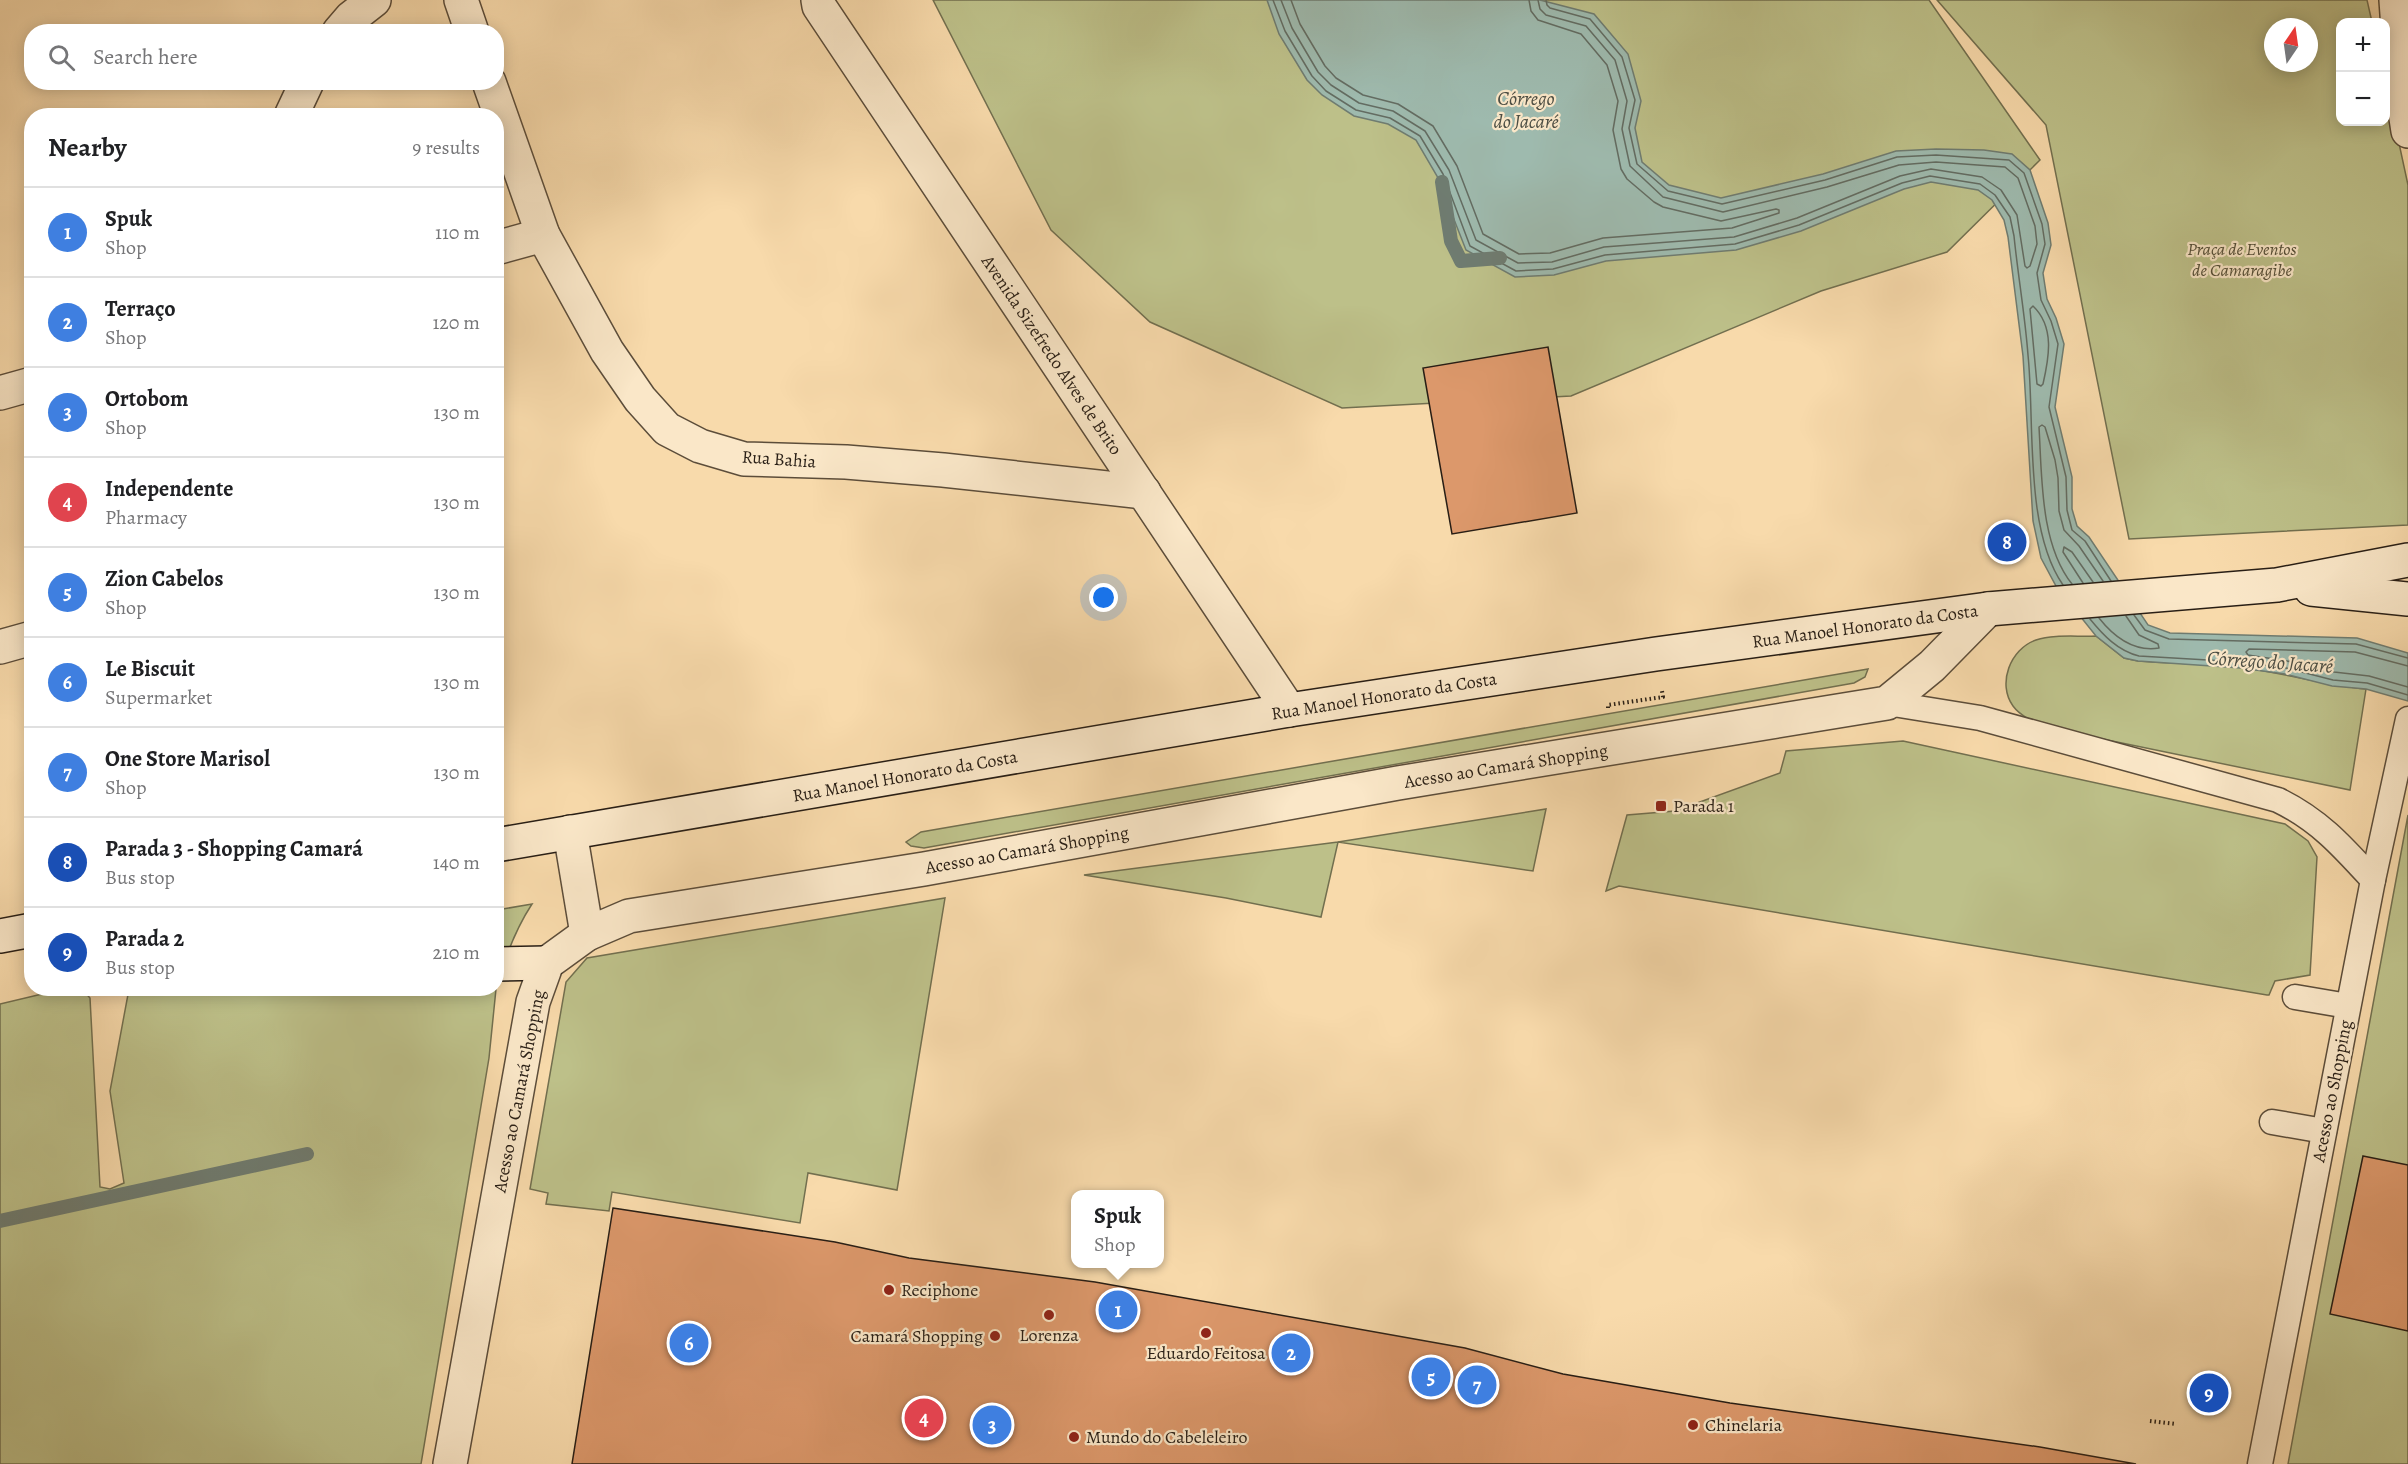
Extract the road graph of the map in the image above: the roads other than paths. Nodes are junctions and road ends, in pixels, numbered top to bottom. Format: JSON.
{"nodes":[{"id":1,"x":374,"y":0,"type":"edge"},
{"id":2,"x":461,"y":0,"type":"edge"},
{"id":3,"x":2396,"y":0,"type":"edge"},
{"id":4,"x":812,"y":2,"type":"edge"},
{"id":5,"x":346,"y":24,"type":"edge"},
{"id":6,"x":469,"y":24,"type":"edge"},
{"id":7,"x":304,"y":90,"type":"edge"},
{"id":8,"x":492,"y":90,"type":"edge"},
{"id":9,"x":295,"y":108,"type":"edge"},
{"id":10,"x":498,"y":108,"type":"edge"},
{"id":11,"x":504,"y":124,"type":"edge"},
{"id":12,"x":2408,"y":131,"type":"edge"},
{"id":13,"x":543,"y":235,"type":"junction"},
{"id":14,"x":504,"y":246,"type":"edge"},
{"id":15,"x":24,"y":386,"type":"edge"},
{"id":16,"x":0,"y":393,"type":"edge"},
{"id":17,"x":1144,"y":492,"type":"junction"},
{"id":18,"x":2408,"y":560,"type":"edge"},
{"id":19,"x":2277,"y":585,"type":"junction"},
{"id":20,"x":2408,"y":599,"type":"edge"},
{"id":21,"x":1988,"y":609,"type":"junction"},
{"id":22,"x":24,"y":640,"type":"edge"},
{"id":23,"x":0,"y":647,"type":"edge"},
{"id":24,"x":1887,"y":703,"type":"junction"},
{"id":25,"x":1289,"y":710,"type":"junction"},
{"id":26,"x":2408,"y":718,"type":"edge"},
{"id":27,"x":570,"y":832,"type":"junction"},
{"id":28,"x":504,"y":844,"type":"edge"},
{"id":29,"x":2373,"y":880,"type":"junction"},
{"id":30,"x":587,"y":934,"type":"junction"},
{"id":31,"x":547,"y":963,"type":"junction"},
{"id":32,"x":504,"y":964,"type":"edge"},
{"id":33,"x":2295,"y":997,"type":"dead end"},
{"id":34,"x":2348,"y":1006,"type":"junction"},
{"id":35,"x":2272,"y":1122,"type":"dead end"},
{"id":36,"x":2324,"y":1131,"type":"junction"},
{"id":37,"x":450,"y":1464,"type":"edge"},
{"id":38,"x":2260,"y":1464,"type":"edge"}],
"edges":[{"from":1,"to":5,"type":"street"},
{"from":2,"to":6,"type":"street"},
{"from":3,"to":12,"type":"street"},
{"from":4,"to":17,"type":"street","name":"Avenida Sizefredo Alves de Brito"},
{"from":7,"to":9,"type":"street"},
{"from":8,"to":10,"type":"street","name":"Rua Bahia"},
{"from":11,"to":13,"type":"street","name":"Rua Bahia"},
{"from":13,"to":14,"type":"street"},
{"from":13,"to":17,"type":"street","name":"Rua Bahia"},
{"from":15,"to":16,"type":"street"},
{"from":17,"to":25,"type":"street","name":"Avenida Sizefredo Alves de Brito"},
{"from":18,"to":19,"type":"street","name":"Rua Manoel Honorato da Costa"},
{"from":19,"to":20,"type":"street","name":"Rua Manoel Honorato da Costa"},
{"from":19,"to":21,"type":"street","name":"Rua Manoel Honorato da Costa"},
{"from":21,"to":24,"type":"street"},
{"from":21,"to":25,"type":"street","name":"Rua Manoel Honorato da Costa"},
{"from":22,"to":23,"type":"street"},
{"from":24,"to":29,"type":"lane"},
{"from":24,"to":30,"type":"street","name":"Acesso ao Camará Shopping"},
{"from":25,"to":27,"type":"street","name":"Rua Manoel Honorato da Costa"},
{"from":26,"to":29,"type":"lane","name":"Acesso ao Shopping"},
{"from":27,"to":28,"type":"street","name":"Rua Manoel Honorato da Costa"},
{"from":27,"to":30,"type":"street"},
{"from":29,"to":34,"type":"lane","name":"Acesso ao Shopping"},
{"from":30,"to":31,"type":"street","name":"Acesso ao Camará Shopping"},
{"from":31,"to":32,"type":"street"},
{"from":31,"to":37,"type":"street","name":"Acesso ao Camará Shopping"},
{"from":33,"to":34,"type":"lane"},
{"from":34,"to":36,"type":"lane","name":"Acesso ao Shopping"},
{"from":35,"to":36,"type":"lane"},
{"from":36,"to":38,"type":"lane","name":"Acesso ao Shopping"}]}
